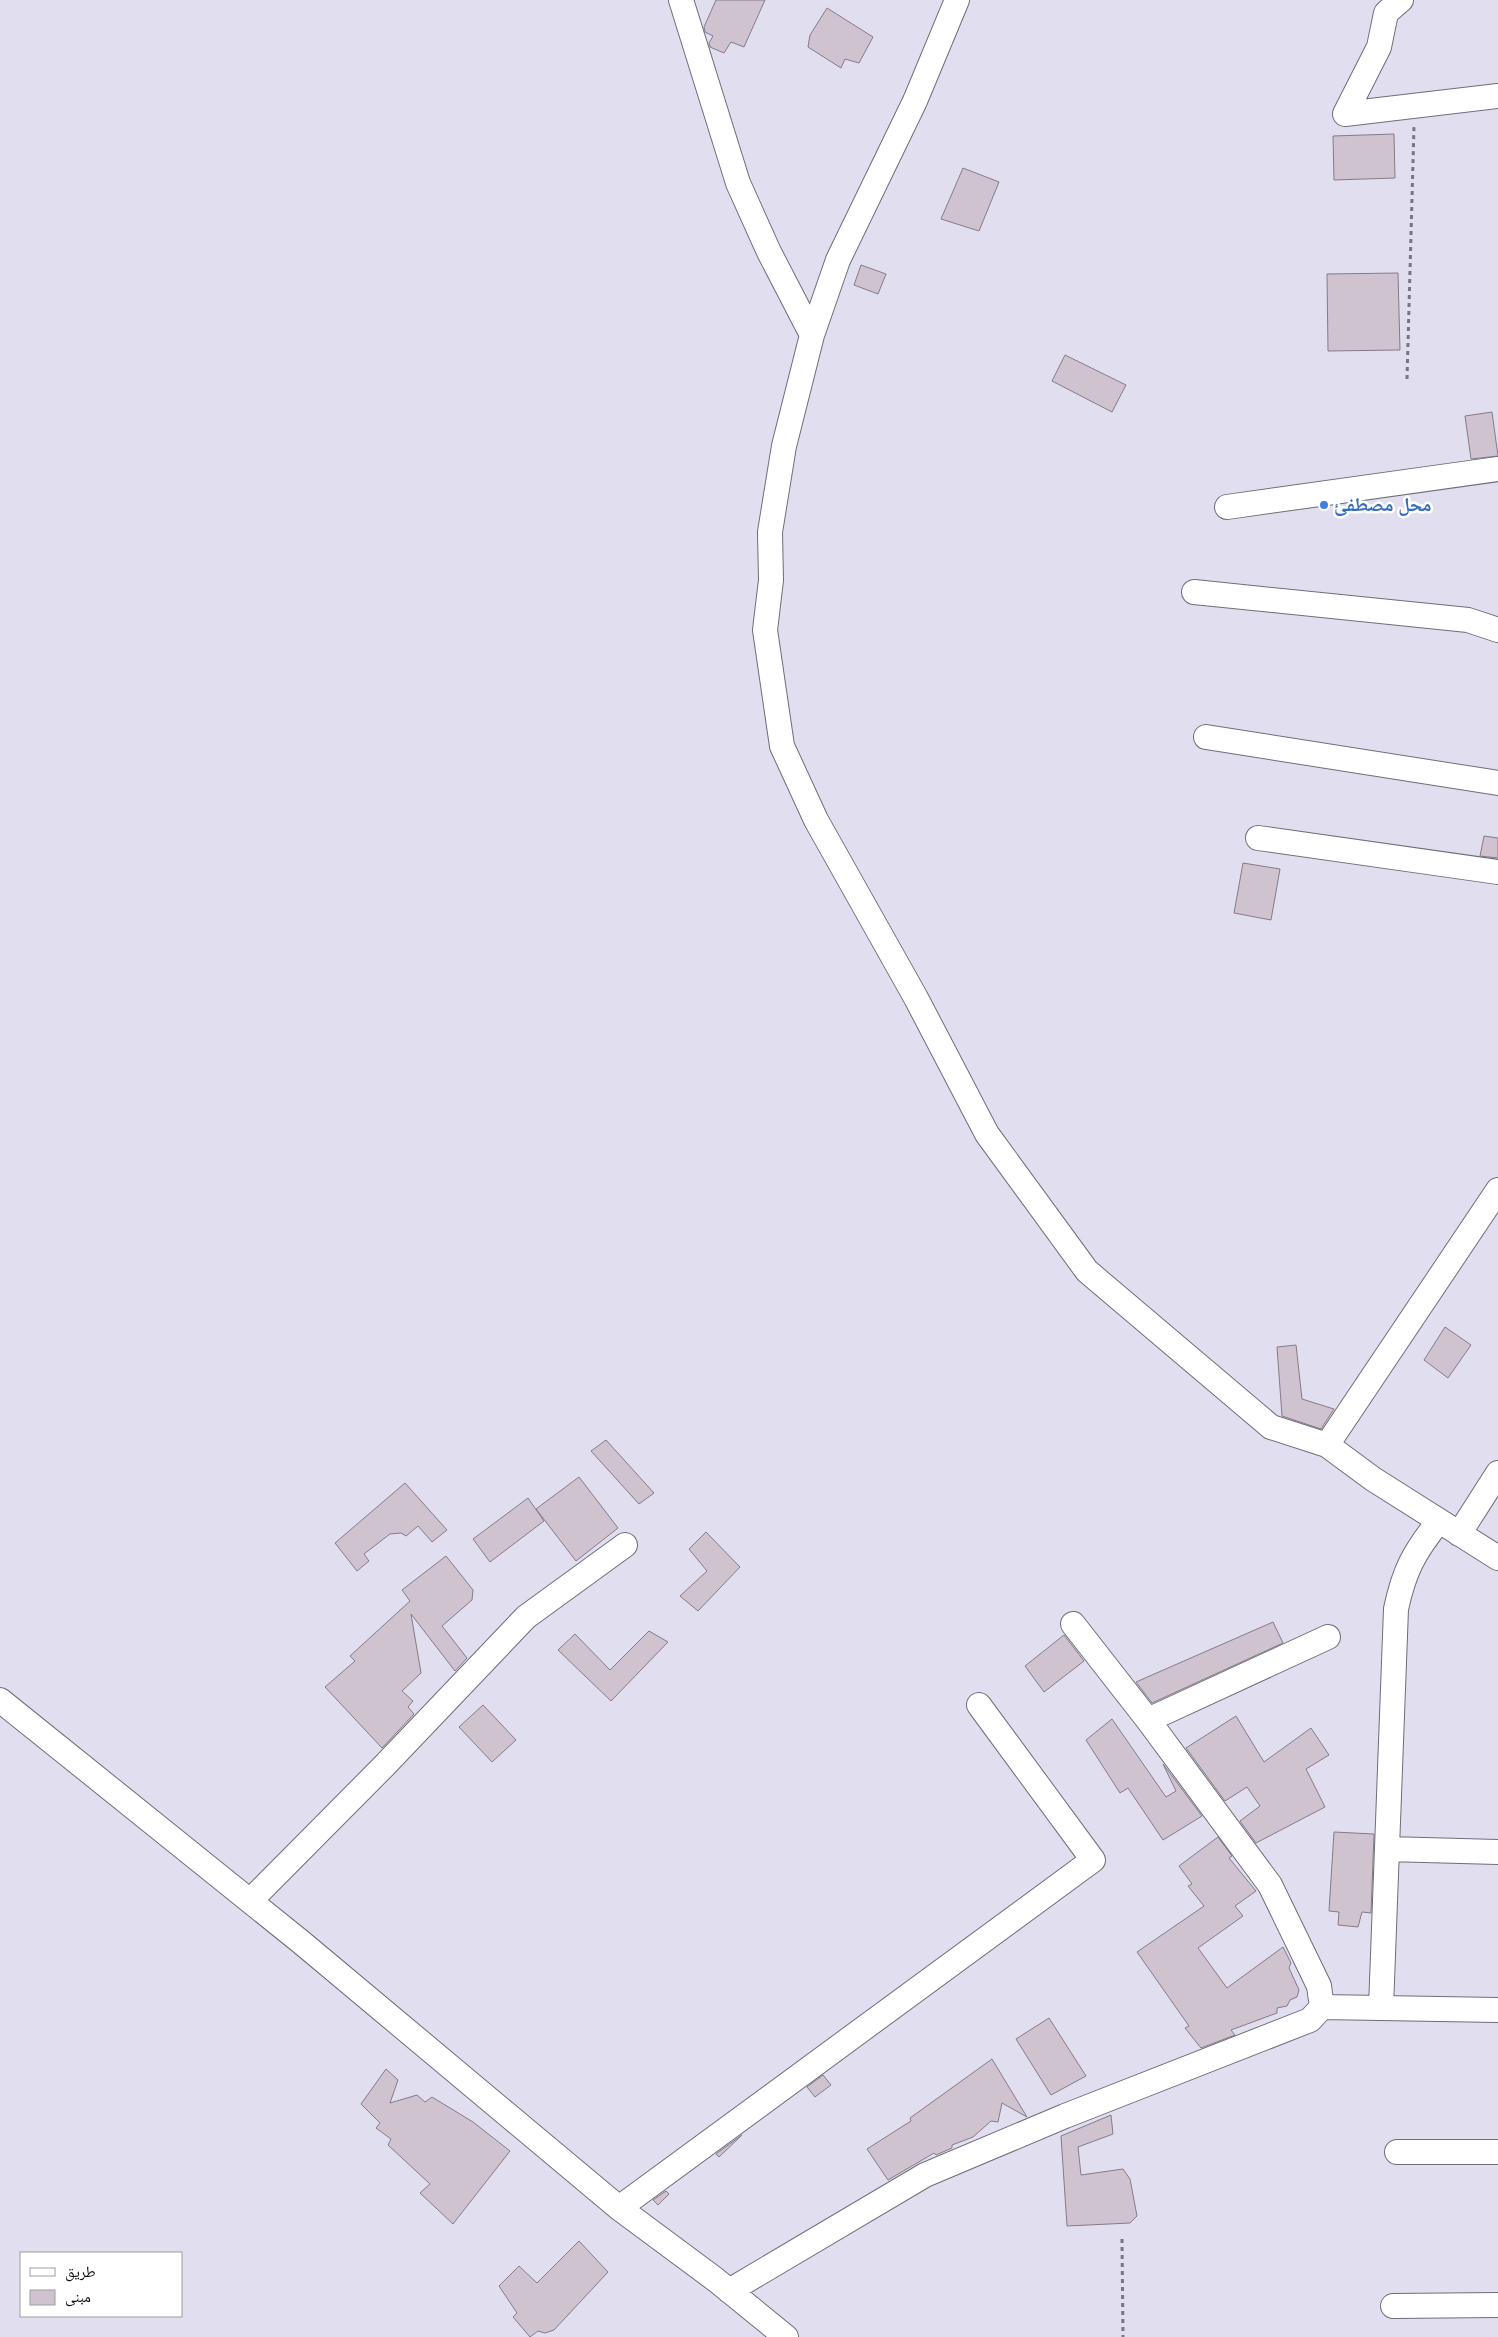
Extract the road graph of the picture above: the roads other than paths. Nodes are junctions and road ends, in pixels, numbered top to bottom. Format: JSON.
{"nodes":[{"id":1,"x":681,"y":0,"type":"edge"},
{"id":2,"x":957,"y":0,"type":"edge"},
{"id":3,"x":1390,"y":4,"type":"edge"},
{"id":4,"x":1498,"y":96,"type":"edge"},
{"id":5,"x":812,"y":335,"type":"junction"},
{"id":6,"x":1498,"y":469,"type":"edge"},
{"id":7,"x":1227,"y":507,"type":"dead end"},
{"id":8,"x":1194,"y":592,"type":"dead end"},
{"id":9,"x":1498,"y":630,"type":"edge"},
{"id":10,"x":1206,"y":738,"type":"dead end"},
{"id":11,"x":1498,"y":783,"type":"edge"},
{"id":12,"x":1258,"y":838,"type":"dead end"},
{"id":13,"x":1498,"y":872,"type":"edge"},
{"id":14,"x":1498,"y":1190,"type":"edge"},
{"id":15,"x":1327,"y":1446,"type":"junction"},
{"id":16,"x":1498,"y":1474,"type":"edge"},
{"id":17,"x":1439,"y":1521,"type":"junction"},
{"id":18,"x":1459,"y":1534,"type":"junction"},
{"id":19,"x":624,"y":1545,"type":"dead end"},
{"id":20,"x":1498,"y":1558,"type":"edge"},
{"id":21,"x":1073,"y":1624,"type":"dead end"},
{"id":22,"x":1328,"y":1637,"type":"dead end"},
{"id":23,"x":0,"y":1700,"type":"edge"},
{"id":24,"x":979,"y":1705,"type":"dead end"},
{"id":25,"x":1148,"y":1720,"type":"junction"},
{"id":26,"x":1387,"y":1849,"type":"junction"},
{"id":27,"x":1498,"y":1852,"type":"edge"},
{"id":28,"x":250,"y":1901,"type":"junction"},
{"id":29,"x":1322,"y":2007,"type":"junction"},
{"id":30,"x":1381,"y":2008,"type":"junction"},
{"id":31,"x":1498,"y":2010,"type":"edge"},
{"id":32,"x":1397,"y":2152,"type":"dead end"},
{"id":33,"x":1498,"y":2152,"type":"edge"},
{"id":34,"x":619,"y":2208,"type":"junction"},
{"id":35,"x":729,"y":2291,"type":"junction"},
{"id":36,"x":1498,"y":2305,"type":"edge"},
{"id":37,"x":1393,"y":2306,"type":"dead end"},
{"id":38,"x":786,"y":2337,"type":"edge"}],
"edges":[{"from":1,"to":5,"type":"street"},
{"from":2,"to":5,"type":"street"},
{"from":3,"to":4,"type":"street"},
{"from":5,"to":15,"type":"street"},
{"from":6,"to":7,"type":"street"},
{"from":8,"to":9,"type":"street"},
{"from":10,"to":11,"type":"street"},
{"from":12,"to":13,"type":"street"},
{"from":14,"to":15,"type":"street"},
{"from":15,"to":17,"type":"street"},
{"from":16,"to":18,"type":"street"},
{"from":17,"to":18,"type":"street"},
{"from":17,"to":26,"type":"street"},
{"from":18,"to":20,"type":"street"},
{"from":19,"to":28,"type":"street"},
{"from":21,"to":25,"type":"street"},
{"from":22,"to":25,"type":"street"},
{"from":23,"to":28,"type":"street"},
{"from":24,"to":34,"type":"street"},
{"from":25,"to":29,"type":"street"},
{"from":26,"to":27,"type":"street"},
{"from":26,"to":30,"type":"street"},
{"from":28,"to":34,"type":"street"},
{"from":29,"to":30,"type":"street"},
{"from":29,"to":35,"type":"street"},
{"from":30,"to":31,"type":"street"},
{"from":32,"to":33,"type":"street"},
{"from":34,"to":35,"type":"street"},
{"from":35,"to":38,"type":"street"},
{"from":36,"to":37,"type":"street"}]}
